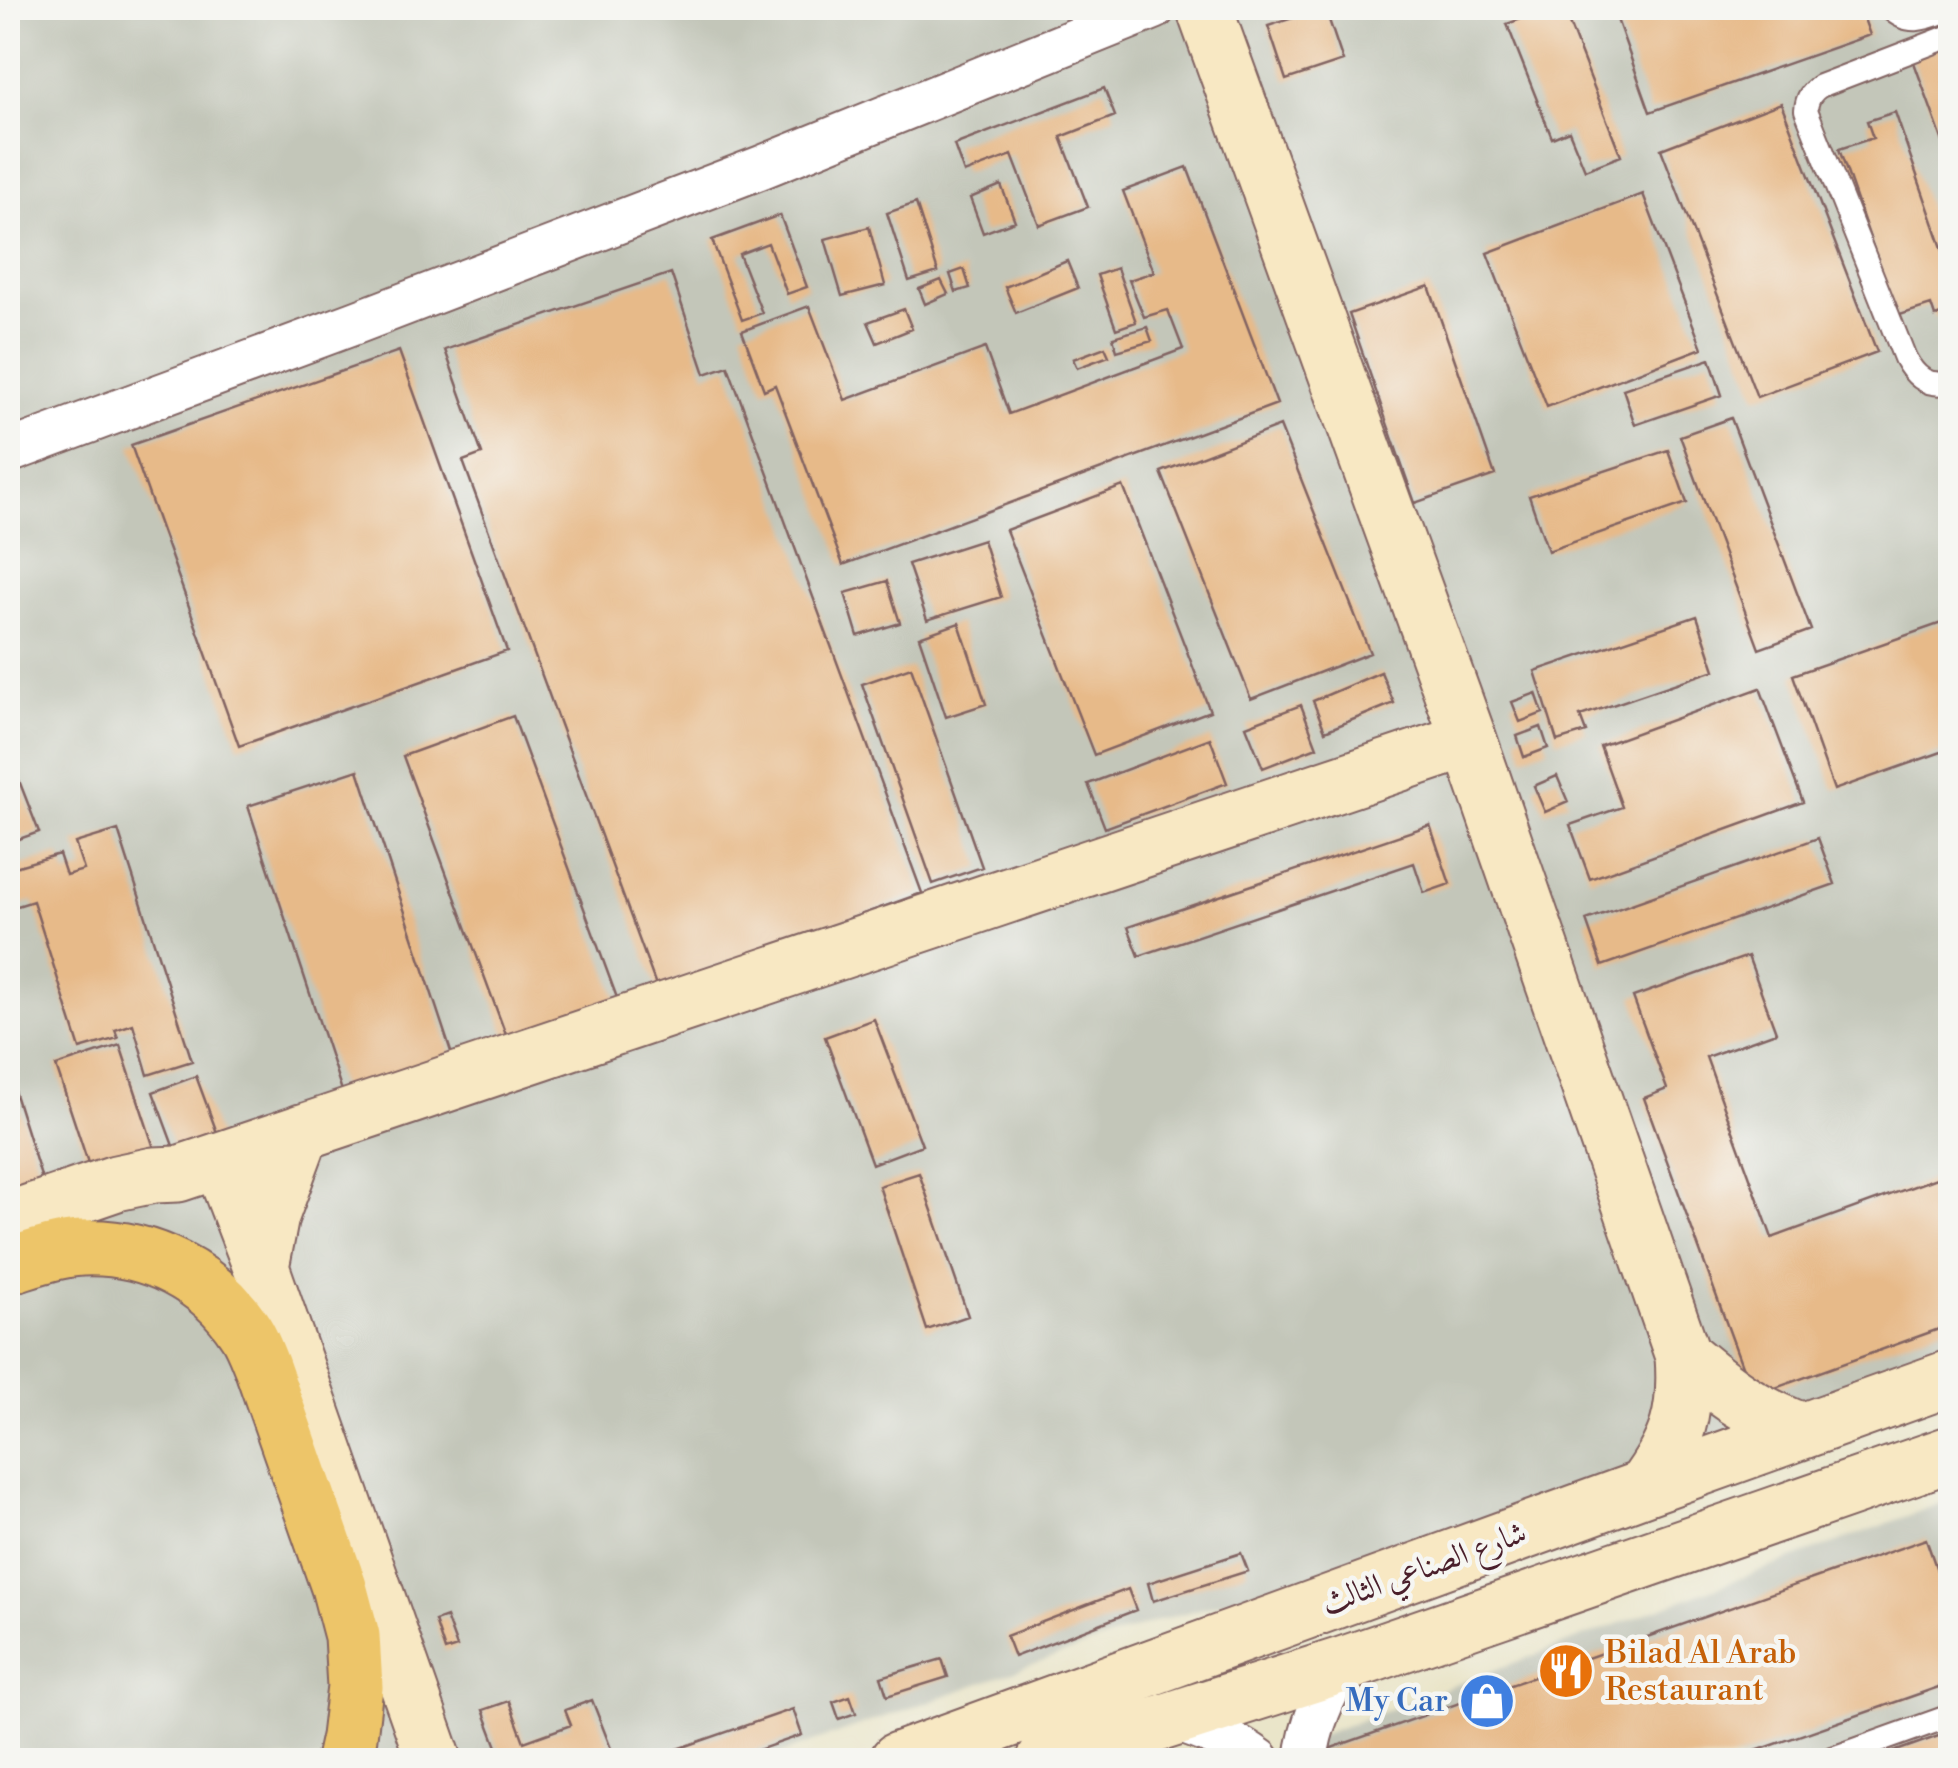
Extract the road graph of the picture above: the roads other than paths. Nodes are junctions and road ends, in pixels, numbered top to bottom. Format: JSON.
{"nodes":[{"id":1,"x":1154,"y":8,"type":"edge"},
{"id":2,"x":1204,"y":8,"type":"edge"},
{"id":3,"x":1890,"y":8,"type":"edge"},
{"id":4,"x":1950,"y":10,"type":"edge"},
{"id":5,"x":1950,"y":36,"type":"edge"},
{"id":6,"x":1950,"y":382,"type":"edge"},
{"id":7,"x":8,"y":452,"type":"edge"},
{"id":8,"x":1469,"y":740,"type":"junction"},
{"id":9,"x":302,"y":1132,"type":"junction"},
{"id":10,"x":199,"y":1167,"type":"junction"},
{"id":11,"x":8,"y":1220,"type":"edge"},
{"id":12,"x":8,"y":1247,"type":"edge"},
{"id":13,"x":8,"y":1266,"type":"edge"},
{"id":14,"x":261,"y":1267,"type":"junction"},
{"id":15,"x":1684,"y":1356,"type":"junction"},
{"id":16,"x":1950,"y":1378,"type":"edge"},
{"id":17,"x":1802,"y":1431,"type":"junction"},
{"id":18,"x":1950,"y":1454,"type":"edge"},
{"id":19,"x":1644,"y":1488,"type":"junction"},
{"id":20,"x":1342,"y":1665,"type":"junction"},
{"id":21,"x":1950,"y":1716,"type":"edge"},
{"id":22,"x":1175,"y":1720,"type":"junction"},
{"id":23,"x":344,"y":1760,"type":"edge"},
{"id":24,"x":434,"y":1760,"type":"edge"},
{"id":25,"x":898,"y":1760,"type":"edge"},
{"id":26,"x":1044,"y":1760,"type":"edge"},
{"id":27,"x":1259,"y":1760,"type":"edge"},
{"id":28,"x":1306,"y":1760,"type":"edge"},
{"id":29,"x":1827,"y":1760,"type":"edge"}],
"edges":[{"from":1,"to":7,"type":"street"},
{"from":2,"to":8,"type":"street"},
{"from":3,"to":4,"type":"lane"},
{"from":5,"to":6,"type":"lane"},
{"from":8,"to":9,"type":"street"},
{"from":8,"to":15,"type":"street"},
{"from":9,"to":10,"type":"street"},
{"from":9,"to":14,"type":"street"},
{"from":10,"to":11,"type":"street"},
{"from":10,"to":12,"type":"street"},
{"from":10,"to":14,"type":"street"},
{"from":13,"to":23,"type":"main road"},
{"from":14,"to":24,"type":"street"},
{"from":15,"to":17,"type":"street"},
{"from":15,"to":19,"type":"street"},
{"from":16,"to":17,"type":"street","name":"شارع الصناعي الثالث"},
{"from":17,"to":19,"type":"street","name":"شارع الصناعي الثالث"},
{"from":18,"to":20,"type":"street","name":"شارع الصناعي الثالث"},
{"from":19,"to":25,"type":"street","name":"شارع الصناعي الثالث"},
{"from":20,"to":22,"type":"street","name":"شارع الصناعي الثالث"},
{"from":20,"to":28,"type":"street"},
{"from":21,"to":29,"type":"lane"},
{"from":22,"to":26,"type":"street","name":"شارع الصناعي الثالث"},
{"from":22,"to":27,"type":"street"}]}
